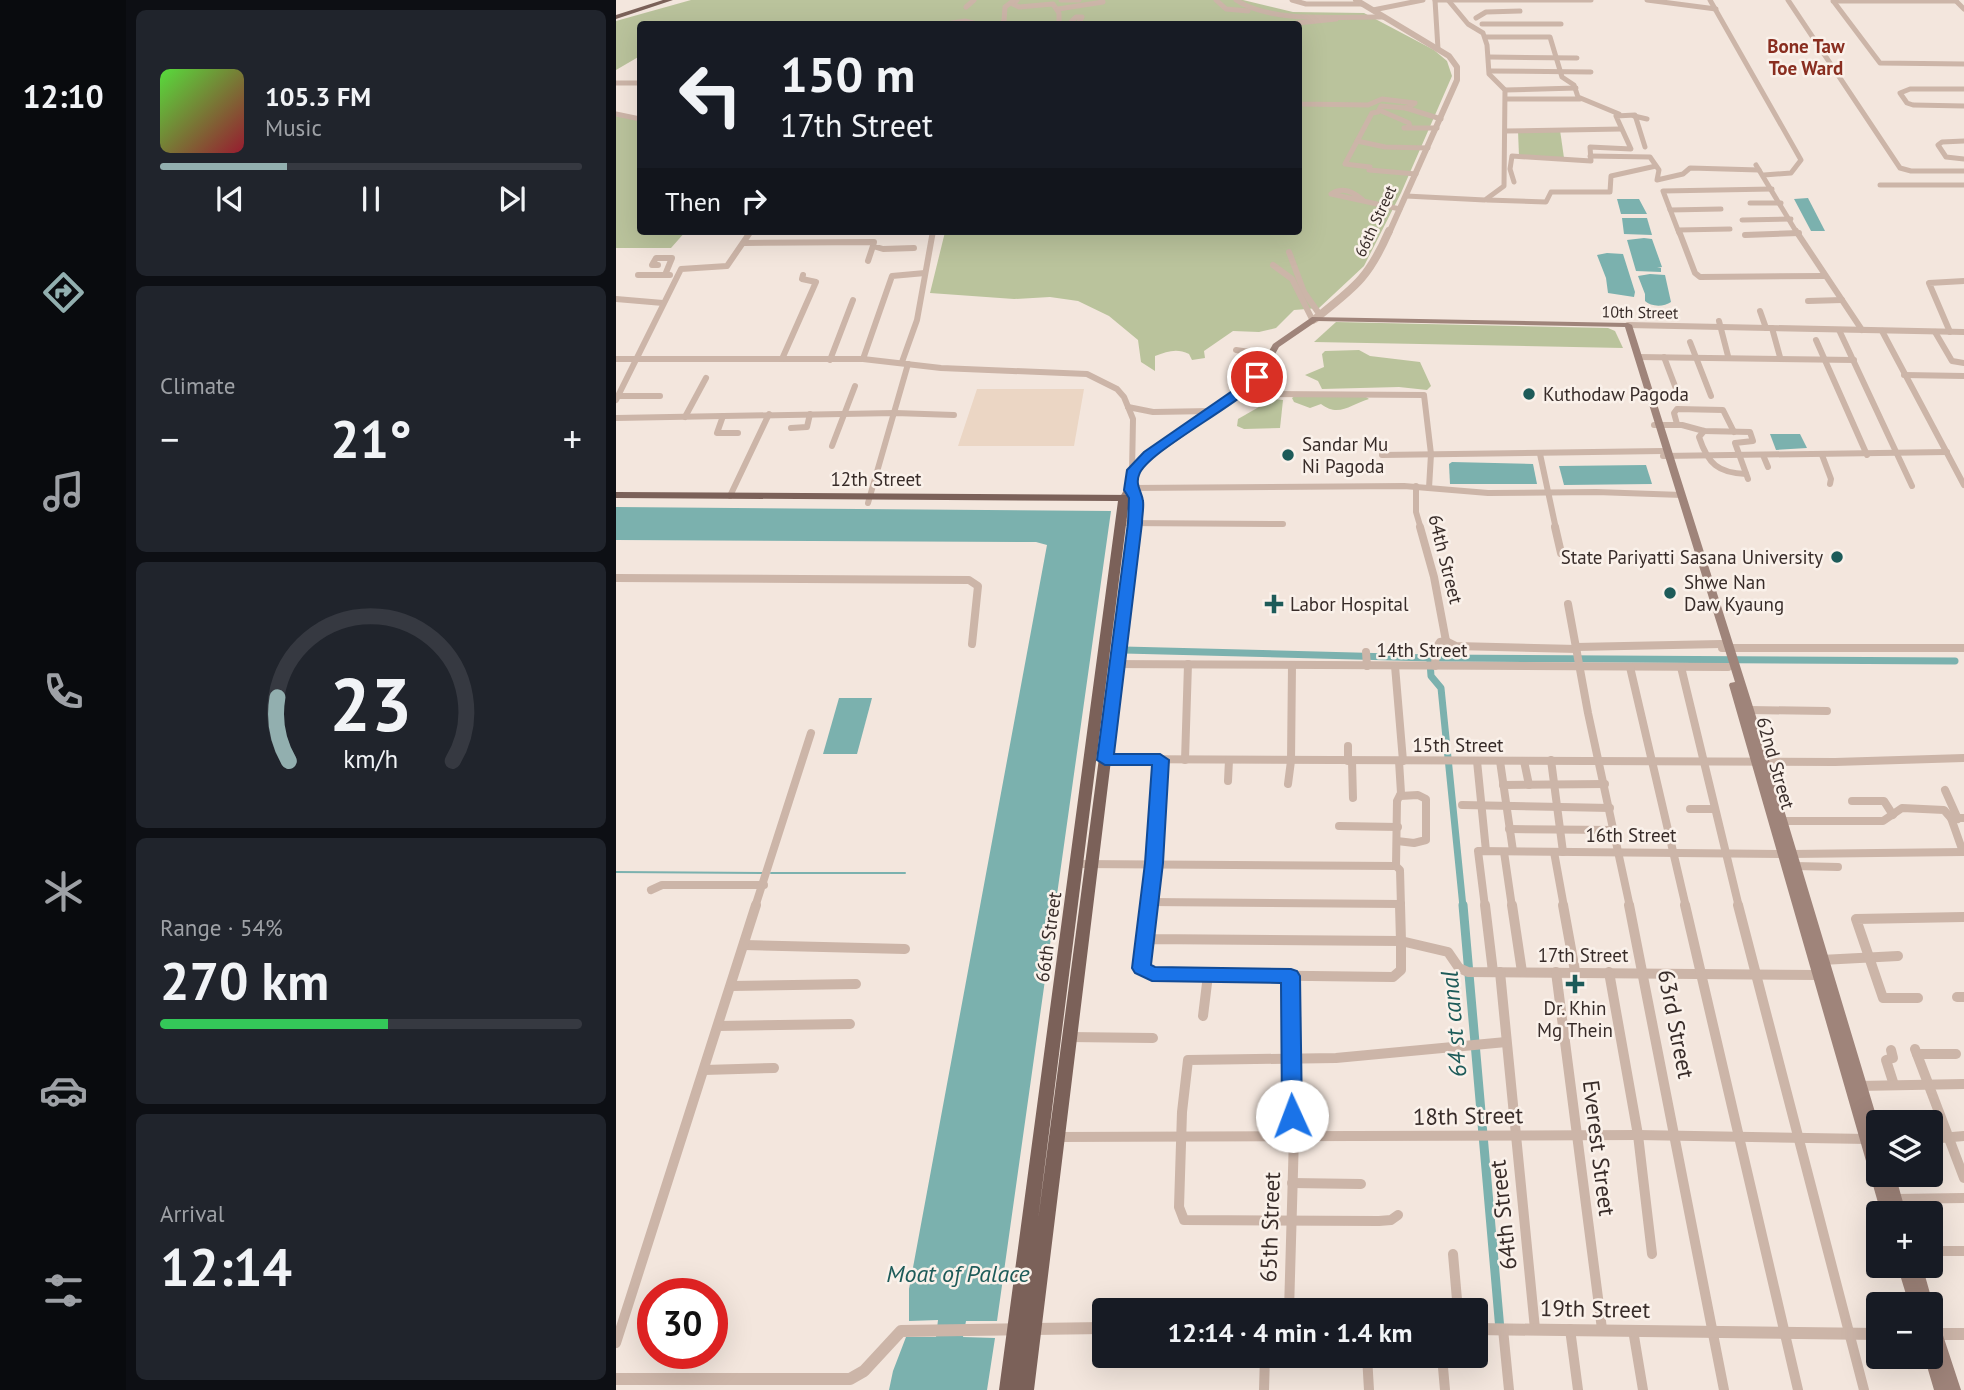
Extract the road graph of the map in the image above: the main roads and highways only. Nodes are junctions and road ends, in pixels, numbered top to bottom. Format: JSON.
{"nodes":[{"id":1,"x":665,"y":0,"type":"edge"},
{"id":2,"x":670,"y":0,"type":"edge"},
{"id":3,"x":616,"y":16,"type":"edge"},
{"id":4,"x":1316,"y":318,"type":"joint"},
{"id":5,"x":1625,"y":325,"type":"joint"},
{"id":6,"x":1632,"y":346,"type":"junction"},
{"id":7,"x":1646,"y":395,"type":"junction"},
{"id":8,"x":1130,"y":497,"type":"junction"},
{"id":9,"x":616,"y":498,"type":"edge"},
{"id":10,"x":869,"y":500,"type":"junction"},
{"id":11,"x":1730,"y":665,"type":"junction"},
{"id":12,"x":1760,"y":762,"type":"junction"},
{"id":13,"x":1084,"y":864,"type":"junction"},
{"id":14,"x":1819,"y":960,"type":"junction"},
{"id":15,"x":1856,"y":1086,"type":"junction"},
{"id":16,"x":1866,"y":1115,"type":"edge"},
{"id":17,"x":1943,"y":1362,"type":"edge"},
{"id":18,"x":1936,"y":1369,"type":"edge"},
{"id":19,"x":1008,"y":1390,"type":"edge"},
{"id":20,"x":1025,"y":1390,"type":"edge"},
{"id":21,"x":1942,"y":1390,"type":"edge"},
{"id":22,"x":1953,"y":1390,"type":"edge"}],
"edges":[{"from":1,"to":3,"type":"main road"},
{"from":2,"to":3,"type":"main road"},
{"from":4,"to":5,"type":"main road","name":"10th Street"},
{"from":4,"to":8,"type":"main road","name":"66th Street"},
{"from":5,"to":6,"type":"main road","name":"62nd Street"},
{"from":6,"to":7,"type":"main road","name":"62nd Street"},
{"from":6,"to":7,"type":"main road","name":"62nd Street"},
{"from":7,"to":11,"type":"main road","name":"62nd Street"},
{"from":8,"to":10,"type":"main road","name":"12th Street"},
{"from":8,"to":13,"type":"main road","name":"66th Street"},
{"from":9,"to":10,"type":"main road","name":"12th Street"},
{"from":9,"to":10,"type":"main road","name":"12th Street"},
{"from":11,"to":12,"type":"main road","name":"62nd Street"},
{"from":11,"to":12,"type":"main road","name":"62nd Street"},
{"from":12,"to":14,"type":"main road","name":"62nd Street"},
{"from":13,"to":19,"type":"main road","name":"66th Street"},
{"from":13,"to":20,"type":"main road","name":"66th Street"},
{"from":14,"to":15,"type":"main road","name":"62nd Street"},
{"from":14,"to":15,"type":"main road","name":"62nd Street"},
{"from":15,"to":16,"type":"main road","name":"62nd Street"},
{"from":17,"to":22,"type":"main road"},
{"from":18,"to":21,"type":"main road"}]}
